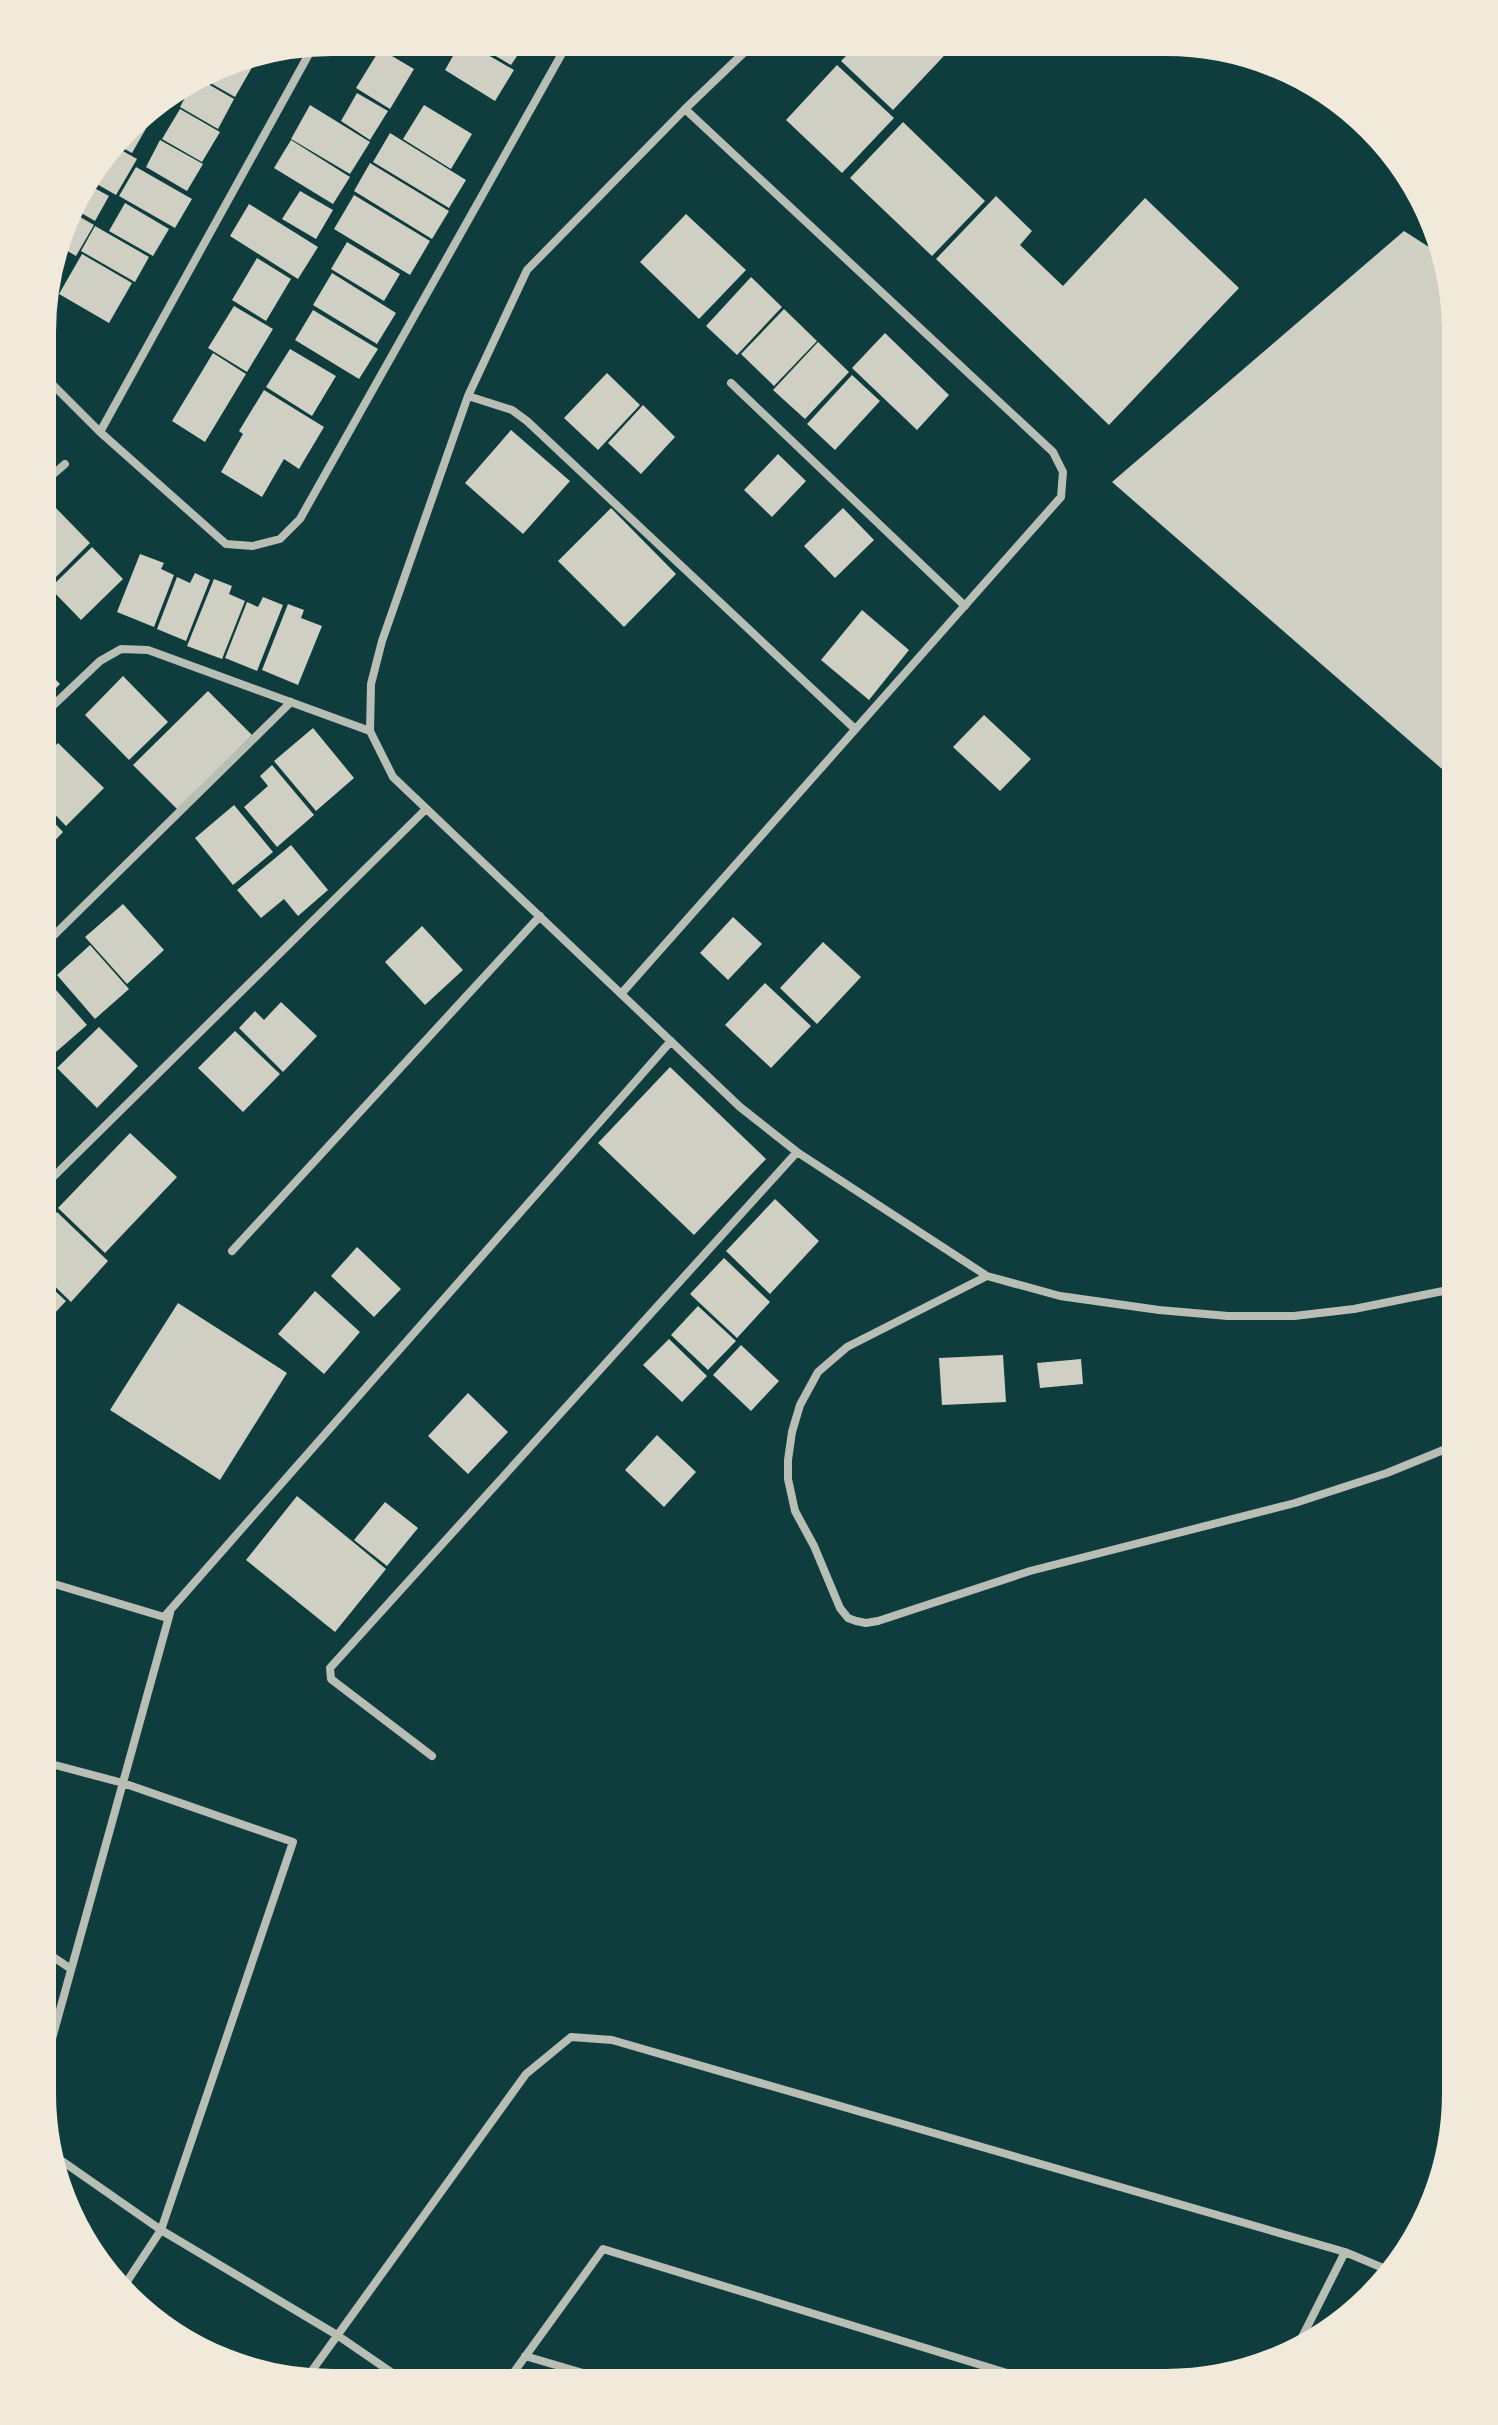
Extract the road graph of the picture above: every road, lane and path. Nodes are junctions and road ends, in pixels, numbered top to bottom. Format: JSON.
{"nodes":[{"id":1,"x":742,"y":54,"type":"edge"},
{"id":2,"x":561,"y":55,"type":"edge"},
{"id":3,"x":308,"y":56,"type":"edge"},
{"id":4,"x":685,"y":109,"type":"junction"},
{"id":5,"x":731,"y":383,"type":"dead end"},
{"id":6,"x":54,"y":386,"type":"edge"},
{"id":7,"x":468,"y":396,"type":"junction"},
{"id":8,"x":100,"y":432,"type":"junction"},
{"id":9,"x":65,"y":464,"type":"dead end"},
{"id":10,"x":54,"y":474,"type":"edge"},
{"id":11,"x":965,"y":606,"type":"junction"},
{"id":12,"x":291,"y":702,"type":"junction"},
{"id":13,"x":54,"y":705,"type":"edge"},
{"id":14,"x":855,"y":729,"type":"junction"},
{"id":15,"x":370,"y":731,"type":"junction"},
{"id":16,"x":426,"y":809,"type":"junction"},
{"id":17,"x":540,"y":916,"type":"junction"},
{"id":18,"x":54,"y":935,"type":"edge"},
{"id":19,"x":621,"y":994,"type":"junction"},
{"id":20,"x":671,"y":1041,"type":"junction"},
{"id":21,"x":797,"y":1152,"type":"junction"},
{"id":22,"x":54,"y":1176,"type":"edge"},
{"id":23,"x":232,"y":1251,"type":"dead end"},
{"id":24,"x":987,"y":1276,"type":"junction"},
{"id":25,"x":1443,"y":1291,"type":"edge"},
{"id":26,"x":1443,"y":1450,"type":"edge"},
{"id":27,"x":54,"y":1584,"type":"edge"},
{"id":28,"x":171,"y":1608,"type":"junction"},
{"id":29,"x":432,"y":1756,"type":"dead end"},
{"id":30,"x":54,"y":1765,"type":"edge"},
{"id":31,"x":123,"y":1783,"type":"junction"},
{"id":32,"x":54,"y":1957,"type":"edge"},
{"id":33,"x":71,"y":1969,"type":"junction"},
{"id":34,"x":54,"y":2031,"type":"edge"},
{"id":35,"x":62,"y":2161,"type":"edge"},
{"id":36,"x":161,"y":2230,"type":"junction"},
{"id":37,"x":1345,"y":2252,"type":"junction"},
{"id":38,"x":1382,"y":2267,"type":"edge"},
{"id":39,"x":127,"y":2281,"type":"edge"},
{"id":40,"x":337,"y":2335,"type":"junction"},
{"id":41,"x":1303,"y":2335,"type":"edge"},
{"id":42,"x":525,"y":2356,"type":"junction"},
{"id":43,"x":312,"y":2370,"type":"edge"},
{"id":44,"x":390,"y":2371,"type":"edge"},
{"id":45,"x":514,"y":2371,"type":"edge"},
{"id":46,"x":576,"y":2371,"type":"edge"},
{"id":47,"x":1000,"y":2371,"type":"edge"}],
"edges":[{"from":1,"to":4,"type":"street"},
{"from":2,"to":8,"type":"street"},
{"from":3,"to":8,"type":"street"},
{"from":4,"to":7,"type":"street"},
{"from":4,"to":11,"type":"street"},
{"from":5,"to":11,"type":"street"},
{"from":6,"to":8,"type":"street"},
{"from":7,"to":14,"type":"street"},
{"from":7,"to":15,"type":"street"},
{"from":9,"to":10,"type":"street"},
{"from":11,"to":14,"type":"street"},
{"from":12,"to":13,"type":"street"},
{"from":12,"to":15,"type":"street"},
{"from":12,"to":18,"type":"street"},
{"from":14,"to":19,"type":"street"},
{"from":15,"to":16,"type":"street"},
{"from":16,"to":17,"type":"street"},
{"from":16,"to":22,"type":"street"},
{"from":17,"to":19,"type":"street"},
{"from":17,"to":23,"type":"street"},
{"from":19,"to":20,"type":"street"},
{"from":20,"to":21,"type":"street"},
{"from":20,"to":28,"type":"street"},
{"from":21,"to":24,"type":"street"},
{"from":21,"to":29,"type":"street"},
{"from":24,"to":25,"type":"street"},
{"from":24,"to":26,"type":"street"},
{"from":27,"to":28,"type":"street"},
{"from":28,"to":31,"type":"street"},
{"from":30,"to":31,"type":"street"},
{"from":31,"to":33,"type":"street"},
{"from":31,"to":36,"type":"street"},
{"from":32,"to":33,"type":"street"},
{"from":33,"to":34,"type":"street"},
{"from":35,"to":36,"type":"street"},
{"from":36,"to":39,"type":"street"},
{"from":36,"to":40,"type":"street"},
{"from":37,"to":38,"type":"street"},
{"from":37,"to":40,"type":"street"},
{"from":37,"to":41,"type":"street"},
{"from":40,"to":43,"type":"street"},
{"from":40,"to":44,"type":"street"},
{"from":42,"to":45,"type":"street"},
{"from":42,"to":46,"type":"street"},
{"from":42,"to":47,"type":"street"}]}
